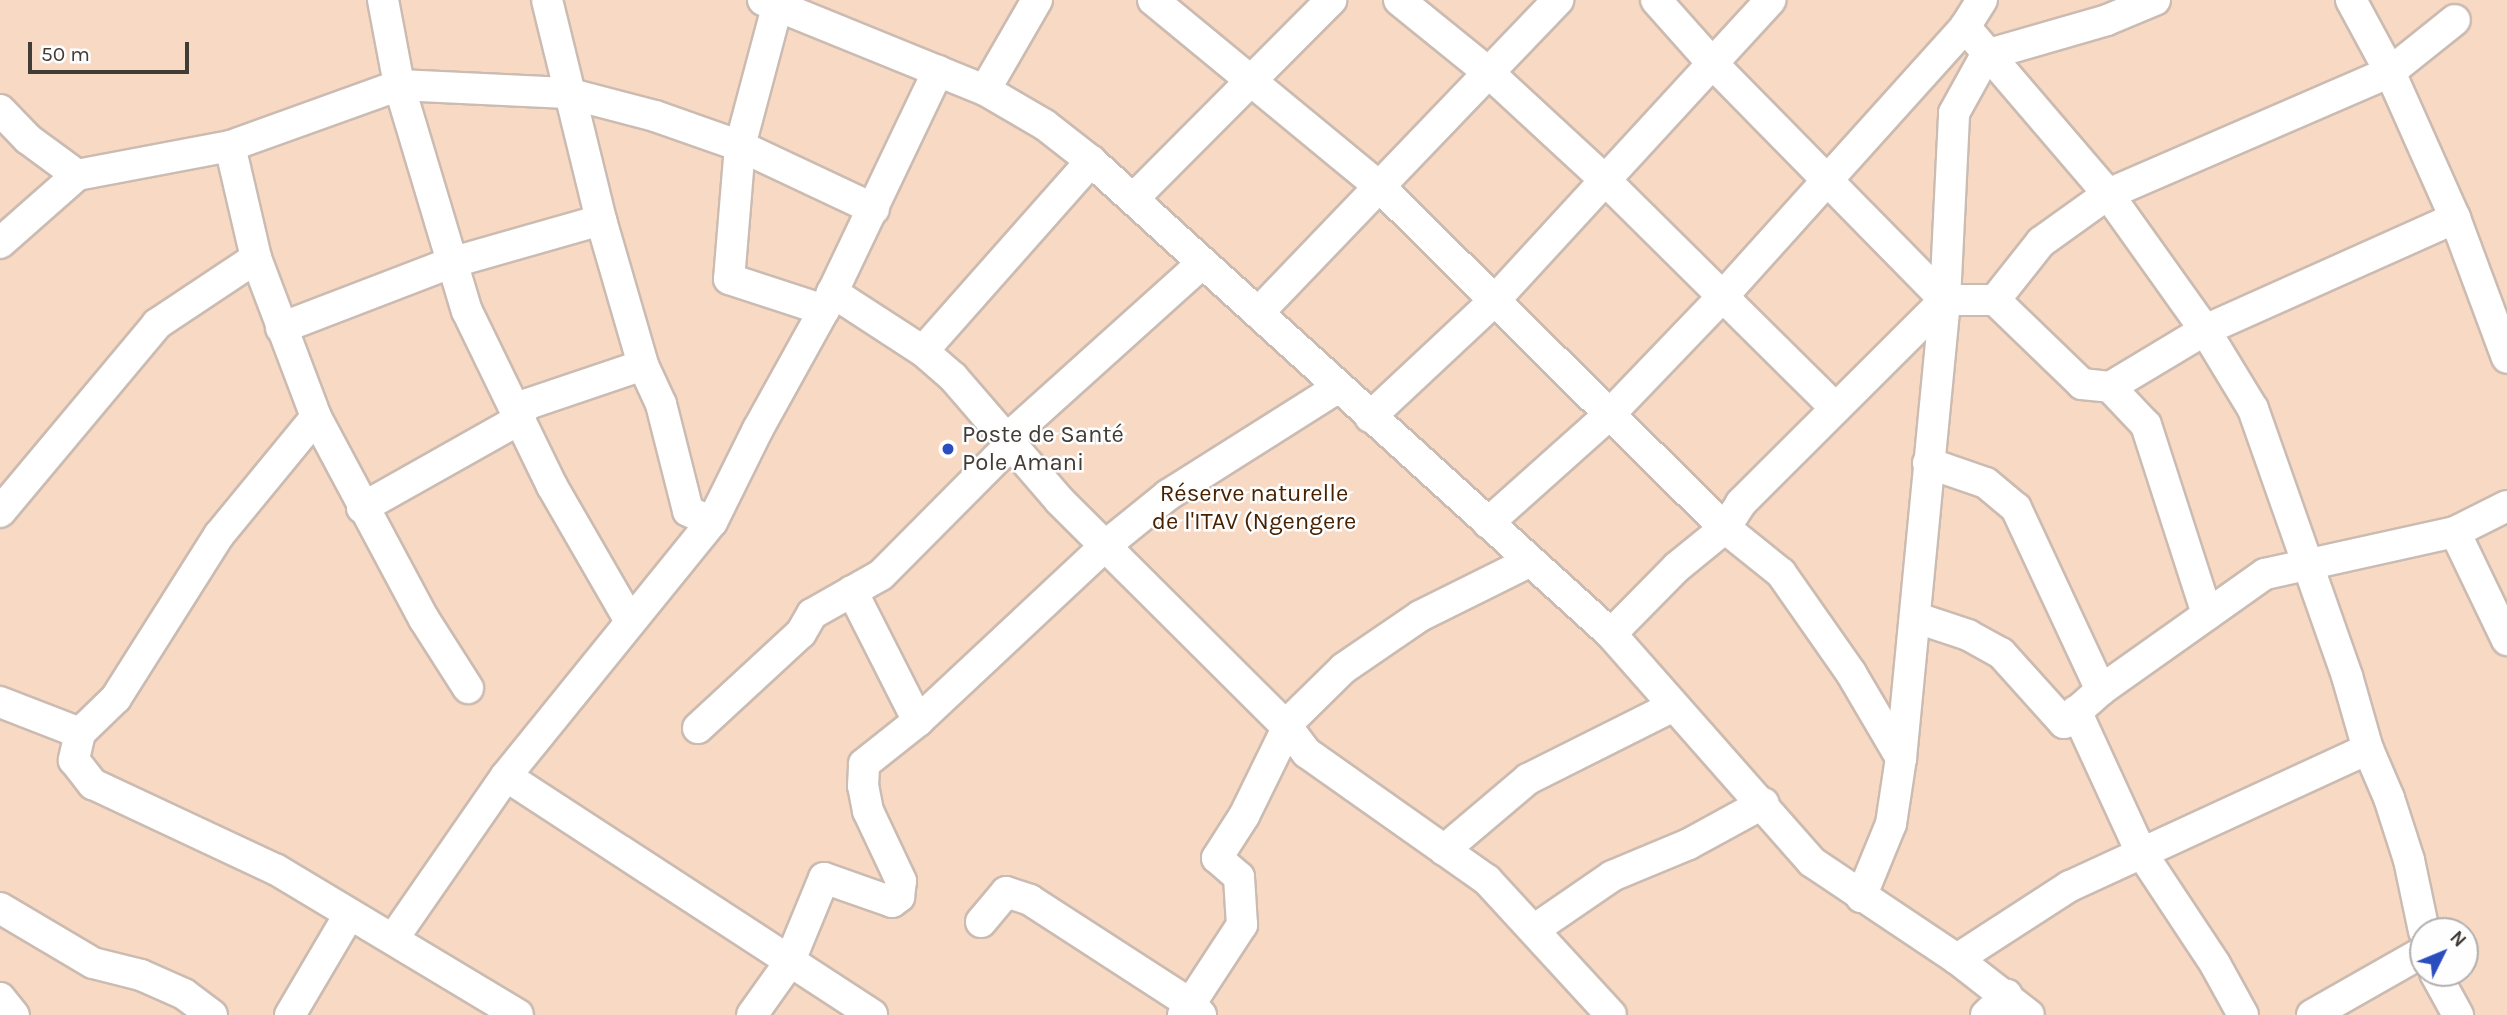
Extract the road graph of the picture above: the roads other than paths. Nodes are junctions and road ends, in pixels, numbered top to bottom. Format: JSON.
{"nodes":[{"id":1,"x":383,"y":0,"type":"edge"},
{"id":2,"x":547,"y":0,"type":"edge"},
{"id":3,"x":1037,"y":0,"type":"edge"},
{"id":4,"x":1153,"y":0,"type":"edge"},
{"id":5,"x":1331,"y":0,"type":"edge"},
{"id":6,"x":1399,"y":0,"type":"edge"},
{"id":7,"x":1558,"y":0,"type":"edge"},
{"id":8,"x":1656,"y":0,"type":"edge"},
{"id":9,"x":1771,"y":0,"type":"edge"},
{"id":10,"x":2155,"y":0,"type":"edge"},
{"id":11,"x":2351,"y":0,"type":"edge"},
{"id":12,"x":770,"y":4,"type":"edge"},
{"id":13,"x":1976,"y":8,"type":"edge"},
{"id":14,"x":2455,"y":20,"type":"dead end"},
{"id":15,"x":1986,"y":55,"type":"junction"},
{"id":16,"x":1714,"y":65,"type":"junction"},
{"id":17,"x":938,"y":71,"type":"junction"},
{"id":18,"x":1488,"y":72,"type":"junction"},
{"id":19,"x":2390,"y":72,"type":"junction"},
{"id":20,"x":1254,"y":81,"type":"junction"},
{"id":21,"x":399,"y":85,"type":"junction"},
{"id":22,"x":985,"y":90,"type":"junction"},
{"id":23,"x":567,"y":93,"type":"junction"},
{"id":24,"x":0,"y":110,"type":"edge"},
{"id":25,"x":230,"y":146,"type":"junction"},
{"id":26,"x":740,"y":146,"type":"junction"},
{"id":27,"x":1091,"y":160,"type":"junction"},
{"id":28,"x":77,"y":175,"type":"junction"},
{"id":29,"x":1606,"y":181,"type":"junction"},
{"id":30,"x":1829,"y":182,"type":"junction"},
{"id":31,"x":1381,"y":188,"type":"junction"},
{"id":32,"x":2108,"y":194,"type":"junction"},
{"id":33,"x":1133,"y":199,"type":"junction"},
{"id":34,"x":874,"y":209,"type":"junction"},
{"id":35,"x":2455,"y":218,"type":"junction"},
{"id":36,"x":601,"y":220,"type":"junction"},
{"id":37,"x":0,"y":243,"type":"edge"},
{"id":38,"x":256,"y":258,"type":"junction"},
{"id":39,"x":450,"y":263,"type":"junction"},
{"id":40,"x":1201,"y":264,"type":"junction"},
{"id":41,"x":1723,"y":296,"type":"junction"},
{"id":42,"x":1945,"y":300,"type":"junction"},
{"id":43,"x":1995,"y":300,"type":"junction"},
{"id":44,"x":828,"y":301,"type":"junction"},
{"id":45,"x":1493,"y":302,"type":"junction"},
{"id":46,"x":1258,"y":313,"type":"junction"},
{"id":47,"x":281,"y":328,"type":"junction"},
{"id":48,"x":2205,"y":330,"type":"junction"},
{"id":49,"x":923,"y":351,"type":"junction"},
{"id":50,"x":2507,"y":358,"type":"edge"},
{"id":51,"x":643,"y":365,"type":"junction"},
{"id":52,"x":2110,"y":387,"type":"junction"},
{"id":53,"x":1337,"y":388,"type":"junction"},
{"id":54,"x":1835,"y":408,"type":"junction"},
{"id":55,"x":520,"y":414,"type":"junction"},
{"id":56,"x":1609,"y":415,"type":"junction"},
{"id":57,"x":1370,"y":416,"type":"junction"},
{"id":58,"x":316,"y":417,"type":"junction"},
{"id":59,"x":1010,"y":441,"type":"junction"},
{"id":60,"x":1928,"y":463,"type":"junction"},
{"id":61,"x":2507,"y":506,"type":"edge"},
{"id":62,"x":362,"y":508,"type":"junction"},
{"id":63,"x":0,"y":512,"type":"edge"},
{"id":64,"x":712,"y":522,"type":"junction"},
{"id":65,"x":1488,"y":523,"type":"junction"},
{"id":66,"x":1726,"y":528,"type":"junction"},
{"id":67,"x":2455,"y":532,"type":"junction"},
{"id":68,"x":1105,"y":545,"type":"junction"},
{"id":69,"x":1529,"y":562,"type":"junction"},
{"id":70,"x":2308,"y":563,"type":"junction"},
{"id":71,"x":852,"y":591,"type":"junction"},
{"id":72,"x":2207,"y":614,"type":"junction"},
{"id":73,"x":1917,"y":618,"type":"junction"},
{"id":74,"x":630,"y":621,"type":"junction"},
{"id":75,"x":1611,"y":634,"type":"junction"},
{"id":76,"x":2507,"y":640,"type":"edge"},
{"id":77,"x":468,"y":688,"type":"dead end"},
{"id":78,"x":2101,"y":690,"type":"junction"},
{"id":79,"x":0,"y":702,"type":"edge"},
{"id":80,"x":1672,"y":707,"type":"junction"},
{"id":81,"x":2076,"y":711,"type":"junction"},
{"id":82,"x":918,"y":721,"type":"junction"},
{"id":83,"x":698,"y":727,"type":"dead end"},
{"id":84,"x":1288,"y":728,"type":"junction"},
{"id":85,"x":80,"y":733,"type":"junction"},
{"id":86,"x":2368,"y":748,"type":"junction"},
{"id":87,"x":1901,"y":758,"type":"junction"},
{"id":88,"x":506,"y":776,"type":"junction"},
{"id":89,"x":1765,"y":803,"type":"junction"},
{"id":90,"x":1444,"y":849,"type":"junction"},
{"id":91,"x":2141,"y":852,"type":"junction"},
{"id":92,"x":1861,"y":897,"type":"junction"},
{"id":93,"x":0,"y":908,"type":"edge"},
{"id":94,"x":349,"y":915,"type":"junction"},
{"id":95,"x":2421,"y":917,"type":"edge"},
{"id":96,"x":981,"y":922,"type":"dead end"},
{"id":97,"x":1535,"y":929,"type":"junction"},
{"id":98,"x":393,"y":939,"type":"junction"},
{"id":99,"x":1957,"y":959,"type":"junction"},
{"id":100,"x":2409,"y":960,"type":"edge"},
{"id":101,"x":789,"y":963,"type":"junction"},
{"id":102,"x":2443,"y":987,"type":"edge"},
{"id":103,"x":0,"y":999,"type":"edge"},
{"id":104,"x":2007,"y":1008,"type":"edge"},
{"id":105,"x":1191,"y":1011,"type":"edge"},
{"id":106,"x":14,"y":1015,"type":"edge"},
{"id":107,"x":212,"y":1015,"type":"edge"},
{"id":108,"x":290,"y":1015,"type":"edge"},
{"id":109,"x":518,"y":1015,"type":"edge"},
{"id":110,"x":752,"y":1015,"type":"edge"},
{"id":111,"x":872,"y":1015,"type":"edge"},
{"id":112,"x":1611,"y":1015,"type":"edge"},
{"id":113,"x":2243,"y":1015,"type":"edge"},
{"id":114,"x":2312,"y":1015,"type":"edge"},
{"id":115,"x":2459,"y":1015,"type":"edge"}],
"edges":[{"from":1,"to":21,"type":"street"},
{"from":2,"to":23,"type":"street"},
{"from":3,"to":22,"type":"street"},
{"from":4,"to":20,"type":"street"},
{"from":5,"to":20,"type":"street"},
{"from":6,"to":18,"type":"street"},
{"from":7,"to":18,"type":"street"},
{"from":8,"to":16,"type":"street"},
{"from":9,"to":16,"type":"street"},
{"from":10,"to":15,"type":"street"},
{"from":11,"to":19,"type":"street"},
{"from":12,"to":17,"type":"street"},
{"from":12,"to":26,"type":"street"},
{"from":13,"to":15,"type":"street"},
{"from":13,"to":30,"type":"street"},
{"from":14,"to":19,"type":"street"},
{"from":15,"to":32,"type":"street"},
{"from":15,"to":42,"type":"street"},
{"from":16,"to":29,"type":"street"},
{"from":16,"to":30,"type":"street"},
{"from":17,"to":22,"type":"street"},
{"from":17,"to":34,"type":"street"},
{"from":18,"to":29,"type":"street"},
{"from":18,"to":31,"type":"street"},
{"from":19,"to":32,"type":"street"},
{"from":19,"to":35,"type":"street"},
{"from":20,"to":31,"type":"street"},
{"from":20,"to":33,"type":"street"},
{"from":21,"to":23,"type":"street"},
{"from":21,"to":25,"type":"street"},
{"from":21,"to":39,"type":"street"},
{"from":22,"to":27,"type":"street"},
{"from":23,"to":26,"type":"street"},
{"from":23,"to":36,"type":"street"},
{"from":24,"to":28,"type":"street"},
{"from":25,"to":28,"type":"street"},
{"from":25,"to":38,"type":"street"},
{"from":26,"to":34,"type":"street"},
{"from":26,"to":44,"type":"street"},
{"from":27,"to":33,"type":"street"},
{"from":27,"to":49,"type":"street"},
{"from":28,"to":37,"type":"street"},
{"from":29,"to":41,"type":"street"},
{"from":29,"to":45,"type":"street"},
{"from":30,"to":41,"type":"street"},
{"from":30,"to":42,"type":"street"},
{"from":31,"to":45,"type":"street"},
{"from":31,"to":46,"type":"street"},
{"from":32,"to":43,"type":"street"},
{"from":32,"to":48,"type":"street"},
{"from":33,"to":40,"type":"street"},
{"from":34,"to":44,"type":"street"},
{"from":35,"to":48,"type":"street"},
{"from":35,"to":50,"type":"street"},
{"from":36,"to":39,"type":"street"},
{"from":36,"to":51,"type":"street"},
{"from":38,"to":47,"type":"street"},
{"from":38,"to":63,"type":"street"},
{"from":39,"to":47,"type":"street"},
{"from":39,"to":55,"type":"street"},
{"from":40,"to":46,"type":"street"},
{"from":40,"to":59,"type":"street"},
{"from":41,"to":54,"type":"street"},
{"from":41,"to":56,"type":"street"},
{"from":42,"to":43,"type":"street"},
{"from":42,"to":54,"type":"street"},
{"from":42,"to":60,"type":"street"},
{"from":43,"to":52,"type":"street"},
{"from":44,"to":49,"type":"street"},
{"from":44,"to":64,"type":"street"},
{"from":45,"to":56,"type":"street"},
{"from":45,"to":57,"type":"street"},
{"from":46,"to":53,"type":"street"},
{"from":47,"to":58,"type":"street"},
{"from":48,"to":52,"type":"street"},
{"from":48,"to":70,"type":"street"},
{"from":49,"to":59,"type":"street"},
{"from":51,"to":55,"type":"street"},
{"from":51,"to":64,"type":"street"},
{"from":52,"to":72,"type":"street"},
{"from":53,"to":57,"type":"street"},
{"from":53,"to":68,"type":"street"},
{"from":54,"to":66,"type":"street"},
{"from":55,"to":62,"type":"street"},
{"from":55,"to":74,"type":"street"},
{"from":56,"to":65,"type":"street"},
{"from":56,"to":66,"type":"street"},
{"from":57,"to":65,"type":"street"},
{"from":58,"to":62,"type":"street"},
{"from":58,"to":85,"type":"street"},
{"from":59,"to":68,"type":"street"},
{"from":59,"to":71,"type":"street"},
{"from":60,"to":73,"type":"street"},
{"from":60,"to":78,"type":"street"},
{"from":61,"to":67,"type":"street"},
{"from":62,"to":77,"type":"street"},
{"from":64,"to":74,"type":"street"},
{"from":65,"to":69,"type":"street"},
{"from":66,"to":75,"type":"street"},
{"from":66,"to":87,"type":"street"},
{"from":67,"to":70,"type":"street"},
{"from":67,"to":76,"type":"street"},
{"from":68,"to":82,"type":"street"},
{"from":68,"to":84,"type":"street"},
{"from":69,"to":75,"type":"street"},
{"from":69,"to":84,"type":"street"},
{"from":70,"to":72,"type":"street"},
{"from":70,"to":86,"type":"street"},
{"from":71,"to":82,"type":"street"},
{"from":71,"to":83,"type":"street"},
{"from":72,"to":78,"type":"street"},
{"from":73,"to":81,"type":"street"},
{"from":73,"to":87,"type":"street"},
{"from":74,"to":88,"type":"street"},
{"from":75,"to":80,"type":"street"},
{"from":78,"to":81,"type":"street"},
{"from":79,"to":85,"type":"street"},
{"from":80,"to":89,"type":"street"},
{"from":80,"to":90,"type":"street"},
{"from":81,"to":91,"type":"street"},
{"from":82,"to":101,"type":"street"},
{"from":84,"to":90,"type":"street"},
{"from":84,"to":105,"type":"street"},
{"from":85,"to":94,"type":"street"},
{"from":86,"to":91,"type":"street"},
{"from":86,"to":95,"type":"street"},
{"from":87,"to":92,"type":"street"},
{"from":88,"to":98,"type":"street"},
{"from":88,"to":101,"type":"street"},
{"from":89,"to":92,"type":"street"},
{"from":89,"to":97,"type":"street"},
{"from":90,"to":97,"type":"street"},
{"from":91,"to":99,"type":"street"},
{"from":91,"to":113,"type":"street"},
{"from":92,"to":99,"type":"street"},
{"from":93,"to":107,"type":"street"},
{"from":94,"to":98,"type":"street"},
{"from":94,"to":108,"type":"street"},
{"from":96,"to":105,"type":"street"},
{"from":97,"to":112,"type":"street"},
{"from":98,"to":109,"type":"street"},
{"from":99,"to":104,"type":"street"},
{"from":100,"to":114,"type":"street"},
{"from":101,"to":110,"type":"street"},
{"from":101,"to":111,"type":"street"},
{"from":102,"to":115,"type":"street"},
{"from":103,"to":106,"type":"street"}]}
